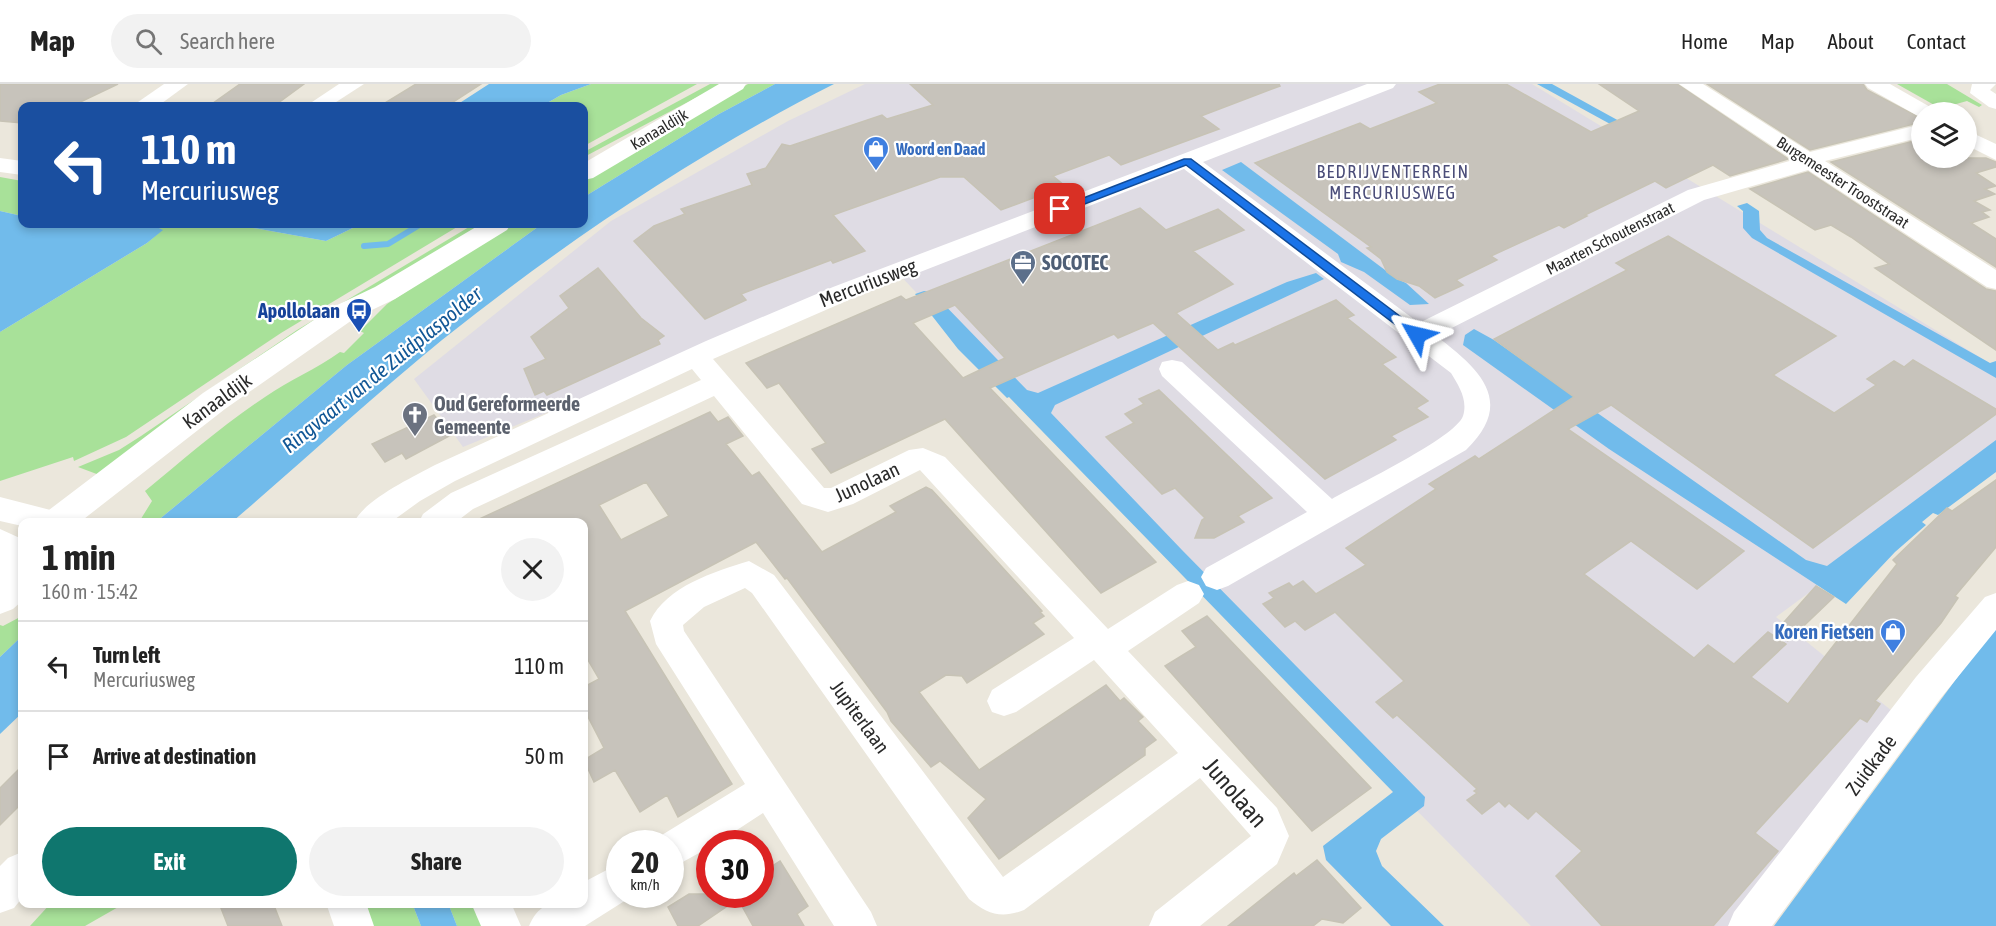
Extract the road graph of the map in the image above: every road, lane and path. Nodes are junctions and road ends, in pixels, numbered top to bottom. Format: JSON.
{"nodes":[{"id":1,"x":178,"y":84,"type":"edge"},
{"id":2,"x":354,"y":84,"type":"edge"},
{"id":3,"x":735,"y":84,"type":"edge"},
{"id":4,"x":1386,"y":84,"type":"edge"},
{"id":5,"x":1689,"y":84,"type":"edge"},
{"id":6,"x":1875,"y":84,"type":"edge"},
{"id":7,"x":1987,"y":84,"type":"edge"},
{"id":8,"x":152,"y":102,"type":"edge"},
{"id":9,"x":323,"y":102,"type":"edge"},
{"id":10,"x":1911,"y":104,"type":"edge"},
{"id":11,"x":1996,"y":104,"type":"edge"},
{"id":12,"x":1911,"y":133,"type":"edge"},
{"id":13,"x":1977,"y":142,"type":"edge"},
{"id":14,"x":1996,"y":153,"type":"edge"},
{"id":15,"x":1187,"y":161,"type":"junction"},
{"id":16,"x":1809,"y":161,"type":"junction"},
{"id":17,"x":0,"y":165,"type":"edge"},
{"id":18,"x":18,"y":167,"type":"edge"},
{"id":19,"x":588,"y":171,"type":"edge"},
{"id":20,"x":491,"y":228,"type":"edge"},
{"id":21,"x":1996,"y":281,"type":"edge"},
{"id":22,"x":385,"y":293,"type":"junction"},
{"id":23,"x":1417,"y":335,"type":"junction"},
{"id":24,"x":696,"y":356,"type":"junction"},
{"id":25,"x":1172,"y":369,"type":"dead end"},
{"id":26,"x":719,"y":383,"type":"junction"},
{"id":27,"x":0,"y":509,"type":"edge"},
{"id":28,"x":1329,"y":514,"type":"junction"},
{"id":29,"x":39,"y":518,"type":"edge"},
{"id":30,"x":61,"y":518,"type":"edge"},
{"id":31,"x":101,"y":518,"type":"edge"},
{"id":32,"x":375,"y":518,"type":"edge"},
{"id":33,"x":439,"y":518,"type":"edge"},
{"id":34,"x":15,"y":558,"type":"edge"},
{"id":35,"x":1217,"y":577,"type":"dead end"},
{"id":36,"x":1188,"y":594,"type":"dead end"},
{"id":37,"x":0,"y":599,"type":"edge"},
{"id":38,"x":1996,"y":606,"type":"edge"},
{"id":39,"x":1100,"y":645,"type":"junction"},
{"id":40,"x":1004,"y":701,"type":"dead end"},
{"id":41,"x":1203,"y":755,"type":"junction"},
{"id":42,"x":770,"y":789,"type":"junction"},
{"id":43,"x":684,"y":842,"type":"edge"},
{"id":44,"x":18,"y":875,"type":"edge"},
{"id":45,"x":606,"y":891,"type":"edge"},
{"id":46,"x":0,"y":894,"type":"edge"},
{"id":47,"x":588,"y":902,"type":"edge"},
{"id":48,"x":347,"y":908,"type":"edge"},
{"id":49,"x":493,"y":908,"type":"edge"},
{"id":50,"x":578,"y":908,"type":"edge"},
{"id":51,"x":354,"y":926,"type":"edge"},
{"id":52,"x":501,"y":926,"type":"edge"},
{"id":53,"x":549,"y":926,"type":"edge"},
{"id":54,"x":857,"y":926,"type":"edge"},
{"id":55,"x":1169,"y":926,"type":"edge"},
{"id":56,"x":1748,"y":926,"type":"edge"}],
"edges":[{"from":1,"to":8,"type":"street"},
{"from":2,"to":9,"type":"street"},
{"from":3,"to":19,"type":"main road","name":"Kanaaldijk"},
{"from":4,"to":15,"type":"street","name":"Mercuriusweg"},
{"from":5,"to":16,"type":"street","name":"Burgemeester Trooststraat"},
{"from":6,"to":10,"type":"street"},
{"from":7,"to":11,"type":"street"},
{"from":12,"to":16,"type":"street","name":"Maarten Schoutenstraat"},
{"from":13,"to":14,"type":"street"},
{"from":15,"to":23,"type":"street"},
{"from":15,"to":24,"type":"street","name":"Mercuriusweg"},
{"from":16,"to":21,"type":"street","name":"Burgemeester Trooststraat"},
{"from":16,"to":23,"type":"street","name":"Maarten Schoutenstraat"},
{"from":17,"to":18,"type":"street"},
{"from":20,"to":22,"type":"main road","name":"Kanaaldijk"},
{"from":22,"to":30,"type":"main road","name":"Kanaaldijk"},
{"from":22,"to":31,"type":"main road","name":"Kanaaldijk"},
{"from":23,"to":28,"type":"street"},
{"from":24,"to":26,"type":"street","name":"Junolaan"},
{"from":24,"to":32,"type":"street","name":"Mercuriusweg"},
{"from":25,"to":28,"type":"street"},
{"from":26,"to":33,"type":"street"},
{"from":26,"to":39,"type":"street","name":"Junolaan"},
{"from":27,"to":29,"type":"street"},
{"from":28,"to":35,"type":"street"},
{"from":34,"to":37,"type":"main road"},
{"from":36,"to":39,"type":"street"},
{"from":38,"to":56,"type":"street","name":"Zuidkade"},
{"from":39,"to":40,"type":"street"},
{"from":39,"to":41,"type":"street","name":"Junolaan"},
{"from":41,"to":42,"type":"street","name":"Jupiterlaan"},
{"from":41,"to":55,"type":"street","name":"Junolaan"},
{"from":42,"to":43,"type":"street"},
{"from":42,"to":54,"type":"street","name":"Jupiterlaan"},
{"from":44,"to":46,"type":"street"},
{"from":45,"to":47,"type":"street"},
{"from":48,"to":51,"type":"street"},
{"from":49,"to":52,"type":"street"},
{"from":50,"to":53,"type":"street"}]}
